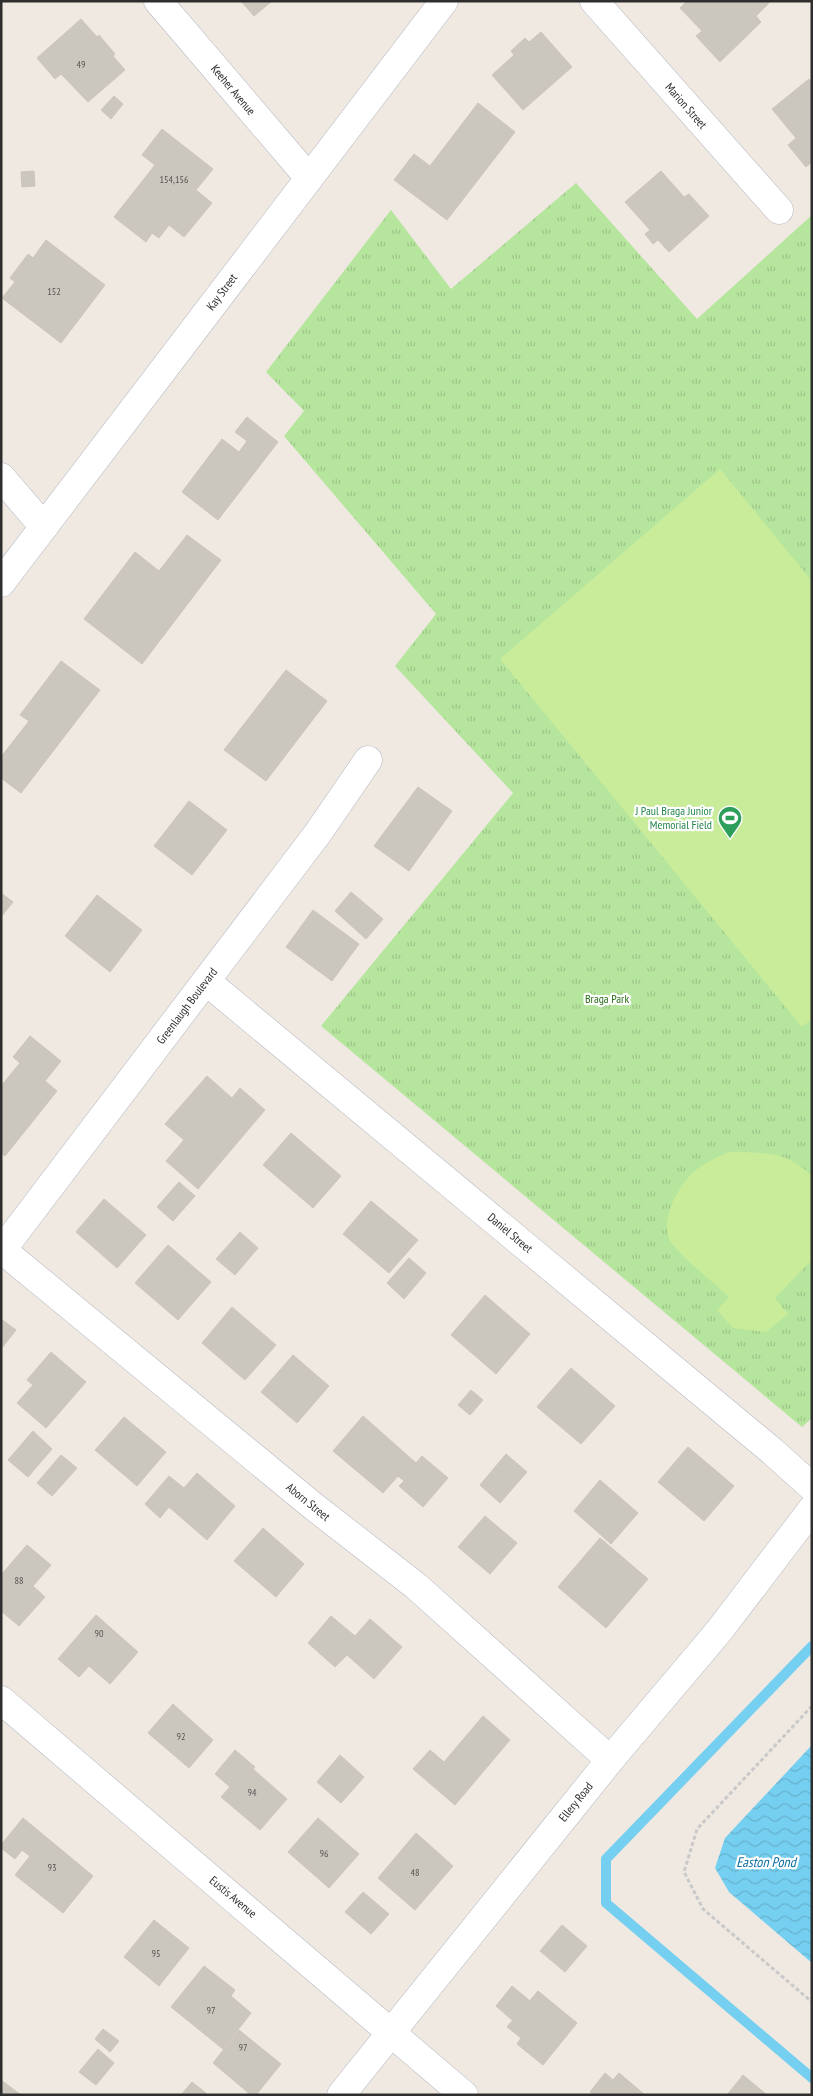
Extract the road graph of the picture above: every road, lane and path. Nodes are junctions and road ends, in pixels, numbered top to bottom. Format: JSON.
{"nodes":[{"id":1,"x":158,"y":1,"type":"edge"},
{"id":2,"x":444,"y":1,"type":"edge"},
{"id":3,"x":594,"y":1,"type":"edge"},
{"id":4,"x":309,"y":178,"type":"junction"},
{"id":5,"x":778,"y":210,"type":"dead end"},
{"id":6,"x":1,"y":478,"type":"edge"},
{"id":7,"x":44,"y":528,"type":"junction"},
{"id":8,"x":1,"y":583,"type":"edge"},
{"id":9,"x":368,"y":760,"type":"dead end"},
{"id":10,"x":206,"y":981,"type":"junction"},
{"id":11,"x":2,"y":1249,"type":"edge"},
{"id":12,"x":812,"y":1487,"type":"edge"},
{"id":13,"x":812,"y":1509,"type":"edge"},
{"id":14,"x":1,"y":1700,"type":"edge"},
{"id":15,"x":812,"y":1706,"type":"edge"},
{"id":16,"x":610,"y":1760,"type":"junction"},
{"id":17,"x":812,"y":2002,"type":"edge"},
{"id":18,"x":392,"y":2033,"type":"junction"},
{"id":19,"x":340,"y":2095,"type":"edge"},
{"id":20,"x":464,"y":2095,"type":"edge"}],
"edges":[{"from":1,"to":4,"type":"street","name":"Keeher Avenue"},
{"from":2,"to":4,"type":"street","name":"Kay Street"},
{"from":3,"to":5,"type":"street","name":"Marion Street"},
{"from":4,"to":7,"type":"street","name":"Kay Street"},
{"from":6,"to":7,"type":"street"},
{"from":7,"to":8,"type":"street","name":"Kay Street"},
{"from":9,"to":10,"type":"street","name":"Greenlaugh Boulevard"},
{"from":10,"to":11,"type":"street","name":"Greenlaugh Boulevard"},
{"from":10,"to":12,"type":"street","name":"Daniel Street"},
{"from":11,"to":16,"type":"street","name":"Aborn Street"},
{"from":13,"to":16,"type":"street","name":"Ellery Road"},
{"from":14,"to":18,"type":"street","name":"Eustis Avenue"},
{"from":15,"to":17,"type":"path"},
{"from":16,"to":18,"type":"street","name":"Ellery Road"},
{"from":18,"to":19,"type":"street","name":"Ellery Road"},
{"from":18,"to":20,"type":"street","name":"Eustis Avenue"}]}
